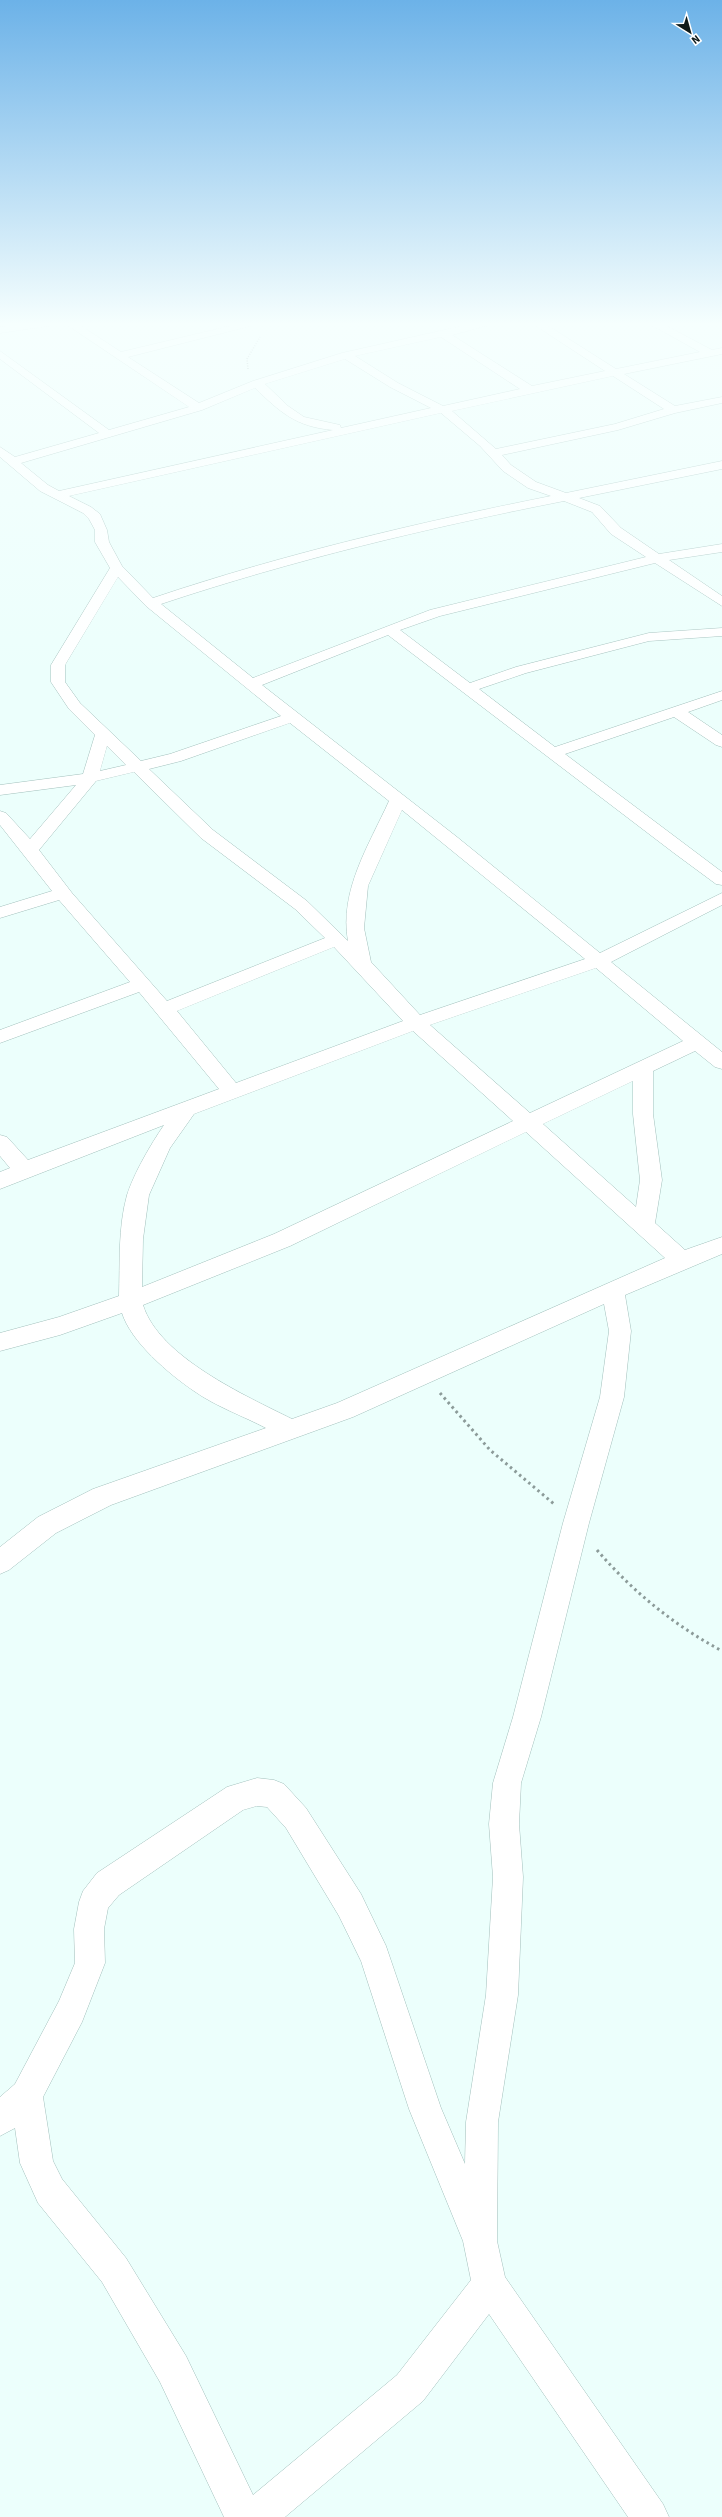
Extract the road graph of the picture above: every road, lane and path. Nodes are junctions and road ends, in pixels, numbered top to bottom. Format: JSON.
{"nodes":[{"id":1,"x":78,"y":439,"type":"edge"},
{"id":2,"x":308,"y":439,"type":"edge"},
{"id":3,"x":479,"y":439,"type":"edge"},
{"id":4,"x":559,"y":439,"type":"edge"},
{"id":5,"x":495,"y":453,"type":"junction"},
{"id":6,"x":6,"y":456,"type":"edge"},
{"id":7,"x":722,"y":465,"type":"edge"},
{"id":8,"x":56,"y":495,"type":"junction"},
{"id":9,"x":564,"y":497,"type":"junction"},
{"id":10,"x":722,"y":548,"type":"edge"},
{"id":11,"x":659,"y":558,"type":"junction"},
{"id":12,"x":117,"y":568,"type":"junction"},
{"id":13,"x":722,"y":602,"type":"edge"},
{"id":14,"x":151,"y":603,"type":"junction"},
{"id":15,"x":389,"y":629,"type":"junction"},
{"id":16,"x":722,"y":632,"type":"edge"},
{"id":17,"x":252,"y":684,"type":"junction"},
{"id":18,"x":470,"y":688,"type":"junction"},
{"id":19,"x":722,"y":695,"type":"edge"},
{"id":20,"x":676,"y":711,"type":"junction"},
{"id":21,"x":292,"y":717,"type":"junction"},
{"id":22,"x":103,"y":734,"type":"junction"},
{"id":23,"x":722,"y":742,"type":"edge"},
{"id":24,"x":553,"y":753,"type":"junction"},
{"id":25,"x":138,"y":767,"type":"junction"},
{"id":26,"x":90,"y":778,"type":"junction"},
{"id":27,"x":0,"y":790,"type":"edge"},
{"id":28,"x":398,"y":800,"type":"junction"},
{"id":29,"x":0,"y":816,"type":"edge"},
{"id":30,"x":30,"y":850,"type":"junction"},
{"id":31,"x":722,"y":880,"type":"edge"},
{"id":32,"x":63,"y":893,"type":"junction"},
{"id":33,"x":722,"y":898,"type":"edge"},
{"id":34,"x":0,"y":913,"type":"edge"},
{"id":35,"x":336,"y":940,"type":"junction"},
{"id":36,"x":599,"y":961,"type":"junction"},
{"id":37,"x":362,"y":964,"type":"junction"},
{"id":38,"x":142,"y":984,"type":"junction"},
{"id":39,"x":166,"y":1009,"type":"junction"},
{"id":40,"x":416,"y":1022,"type":"junction"},
{"id":41,"x":0,"y":1037,"type":"edge"},
{"id":42,"x":697,"y":1042,"type":"junction"},
{"id":43,"x":722,"y":1062,"type":"edge"},
{"id":44,"x":643,"y":1066,"type":"junction"},
{"id":45,"x":231,"y":1091,"type":"junction"},
{"id":46,"x":188,"y":1107,"type":"junction"},
{"id":47,"x":528,"y":1122,"type":"junction"},
{"id":48,"x":0,"y":1142,"type":"edge"},
{"id":49,"x":24,"y":1170,"type":"junction"},
{"id":50,"x":0,"y":1182,"type":"edge"},
{"id":51,"x":644,"y":1226,"type":"junction"},
{"id":52,"x":722,"y":1245,"type":"edge"},
{"id":53,"x":682,"y":1260,"type":"junction"},
{"id":54,"x":613,"y":1290,"type":"junction"},
{"id":55,"x":130,"y":1301,"type":"junction"},
{"id":56,"x":0,"y":1342,"type":"edge"},
{"id":57,"x":290,"y":1429,"type":"junction"},
{"id":58,"x":0,"y":1562,"type":"edge"},
{"id":59,"x":26,"y":2095,"type":"junction"},
{"id":60,"x":0,"y":2120,"type":"edge"},
{"id":61,"x":480,"y":2241,"type":"junction"},
{"id":62,"x":489,"y":2284,"type":"junction"},
{"id":63,"x":244,"y":2517,"type":"edge"},
{"id":64,"x":256,"y":2517,"type":"edge"},
{"id":65,"x":650,"y":2517,"type":"edge"}],
"edges":[{"from":1,"to":6,"type":"street"},
{"from":2,"to":8,"type":"street"},
{"from":3,"to":5,"type":"street"},
{"from":4,"to":5,"type":"street"},
{"from":5,"to":9,"type":"street"},
{"from":6,"to":8,"type":"street"},
{"from":7,"to":9,"type":"street"},
{"from":8,"to":12,"type":"street"},
{"from":9,"to":11,"type":"street"},
{"from":9,"to":14,"type":"street"},
{"from":10,"to":11,"type":"street"},
{"from":11,"to":13,"type":"street"},
{"from":11,"to":15,"type":"street"},
{"from":12,"to":14,"type":"street"},
{"from":12,"to":22,"type":"street"},
{"from":14,"to":17,"type":"street"},
{"from":15,"to":17,"type":"street"},
{"from":15,"to":18,"type":"street"},
{"from":16,"to":18,"type":"street"},
{"from":17,"to":21,"type":"street"},
{"from":18,"to":24,"type":"street"},
{"from":19,"to":20,"type":"street"},
{"from":20,"to":23,"type":"street"},
{"from":20,"to":24,"type":"street"},
{"from":21,"to":25,"type":"street"},
{"from":21,"to":28,"type":"street"},
{"from":22,"to":25,"type":"street"},
{"from":22,"to":26,"type":"street"},
{"from":24,"to":31,"type":"street"},
{"from":25,"to":26,"type":"street"},
{"from":25,"to":35,"type":"street"},
{"from":26,"to":27,"type":"street"},
{"from":26,"to":30,"type":"street"},
{"from":28,"to":36,"type":"street"},
{"from":28,"to":37,"type":"street"},
{"from":29,"to":30,"type":"street"},
{"from":30,"to":32,"type":"street"},
{"from":32,"to":34,"type":"street"},
{"from":32,"to":38,"type":"street"},
{"from":33,"to":36,"type":"street"},
{"from":35,"to":37,"type":"street"},
{"from":35,"to":39,"type":"street"},
{"from":36,"to":40,"type":"street"},
{"from":36,"to":42,"type":"street"},
{"from":37,"to":40,"type":"street"},
{"from":38,"to":39,"type":"street"},
{"from":38,"to":41,"type":"street"},
{"from":39,"to":45,"type":"street"},
{"from":40,"to":45,"type":"street"},
{"from":40,"to":47,"type":"street"},
{"from":42,"to":43,"type":"street"},
{"from":42,"to":44,"type":"street"},
{"from":44,"to":47,"type":"street"},
{"from":44,"to":51,"type":"street"},
{"from":45,"to":46,"type":"street"},
{"from":46,"to":49,"type":"street"},
{"from":46,"to":55,"type":"street"},
{"from":47,"to":51,"type":"street"},
{"from":47,"to":55,"type":"street"},
{"from":48,"to":49,"type":"street"},
{"from":49,"to":50,"type":"street"},
{"from":51,"to":53,"type":"street"},
{"from":52,"to":53,"type":"street"},
{"from":53,"to":54,"type":"street"},
{"from":54,"to":57,"type":"street"},
{"from":54,"to":61,"type":"street"},
{"from":55,"to":56,"type":"street"},
{"from":55,"to":57,"type":"street"},
{"from":57,"to":58,"type":"street"},
{"from":59,"to":60,"type":"street"},
{"from":59,"to":61,"type":"street"},
{"from":59,"to":63,"type":"street"},
{"from":61,"to":62,"type":"street"},
{"from":62,"to":64,"type":"street"},
{"from":62,"to":65,"type":"street"}]}
